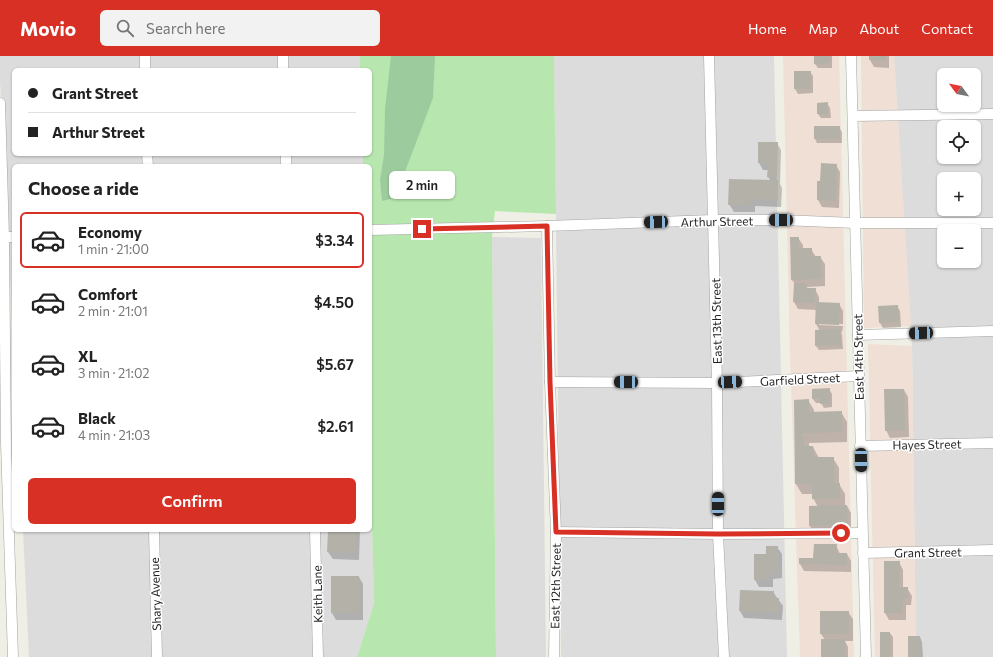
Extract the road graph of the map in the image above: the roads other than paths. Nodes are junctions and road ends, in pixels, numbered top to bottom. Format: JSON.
{"nodes":[{"id":1,"x":145,"y":56,"type":"edge"},
{"id":2,"x":282,"y":56,"type":"edge"},
{"id":3,"x":709,"y":56,"type":"edge"},
{"id":4,"x":851,"y":56,"type":"edge"},
{"id":5,"x":145,"y":68,"type":"edge"},
{"id":6,"x":283,"y":68,"type":"edge"},
{"id":7,"x":0,"y":104,"type":"edge"},
{"id":8,"x":993,"y":114,"type":"edge"},
{"id":9,"x":853,"y":116,"type":"junction"},
{"id":10,"x":713,"y":220,"type":"junction"},
{"id":11,"x":993,"y":222,"type":"edge"},
{"id":12,"x":855,"y":223,"type":"junction"},
{"id":13,"x":547,"y":226,"type":"junction"},
{"id":14,"x":372,"y":230,"type":"edge"},
{"id":15,"x":9,"y":237,"type":"edge"},
{"id":16,"x":993,"y":331,"type":"edge"},
{"id":17,"x":858,"y":335,"type":"junction"},
{"id":18,"x":859,"y":376,"type":"junction"},
{"id":19,"x":550,"y":382,"type":"junction"},
{"id":20,"x":717,"y":383,"type":"junction"},
{"id":21,"x":10,"y":443,"type":"edge"},
{"id":22,"x":993,"y":443,"type":"edge"},
{"id":23,"x":860,"y":446,"type":"junction"},
{"id":24,"x":154,"y":532,"type":"edge"},
{"id":25,"x":315,"y":532,"type":"edge"},
{"id":26,"x":556,"y":532,"type":"junction"},
{"id":27,"x":862,"y":532,"type":"junction"},
{"id":28,"x":718,"y":534,"type":"junction"},
{"id":29,"x":993,"y":550,"type":"edge"},
{"id":30,"x":863,"y":553,"type":"junction"},
{"id":31,"x":13,"y":657,"type":"edge"},
{"id":32,"x":157,"y":657,"type":"edge"},
{"id":33,"x":318,"y":657,"type":"edge"},
{"id":34,"x":554,"y":657,"type":"edge"},
{"id":35,"x":724,"y":657,"type":"edge"},
{"id":36,"x":866,"y":657,"type":"edge"}],
"edges":[{"from":1,"to":5,"type":"street"},
{"from":2,"to":6,"type":"street"},
{"from":3,"to":10,"type":"street","name":"East 13th Street"},
{"from":4,"to":9,"type":"street","name":"East 14th Street"},
{"from":7,"to":15,"type":"street"},
{"from":8,"to":9,"type":"street"},
{"from":9,"to":12,"type":"street","name":"East 14th Street"},
{"from":10,"to":12,"type":"street","name":"Arthur Street"},
{"from":10,"to":13,"type":"street","name":"Arthur Street"},
{"from":10,"to":20,"type":"street","name":"East 13th Street"},
{"from":11,"to":12,"type":"street","name":"Arthur Street"},
{"from":12,"to":17,"type":"street","name":"East 14th Street"},
{"from":13,"to":14,"type":"street","name":"Arthur Street"},
{"from":13,"to":19,"type":"street","name":"East 12th Street"},
{"from":15,"to":21,"type":"street"},
{"from":16,"to":17,"type":"street"},
{"from":17,"to":18,"type":"street","name":"East 14th Street"},
{"from":18,"to":20,"type":"street","name":"Garfield Street"},
{"from":18,"to":23,"type":"street","name":"East 14th Street"},
{"from":19,"to":20,"type":"street","name":"Garfield Street"},
{"from":19,"to":26,"type":"street","name":"East 12th Street"},
{"from":20,"to":28,"type":"street","name":"East 13th Street"},
{"from":21,"to":31,"type":"street"},
{"from":22,"to":23,"type":"street","name":"Hayes Street"},
{"from":23,"to":27,"type":"street","name":"East 14th Street"},
{"from":24,"to":32,"type":"street","name":"Shary Avenue"},
{"from":25,"to":33,"type":"street","name":"Keith Lane"},
{"from":26,"to":28,"type":"street"},
{"from":26,"to":34,"type":"street","name":"East 12th Street"},
{"from":27,"to":28,"type":"street"},
{"from":27,"to":30,"type":"street","name":"East 14th Street"},
{"from":28,"to":35,"type":"street","name":"East 13th Street"},
{"from":29,"to":30,"type":"street","name":"Grant Street"},
{"from":30,"to":36,"type":"street","name":"East 14th Street"}]}
